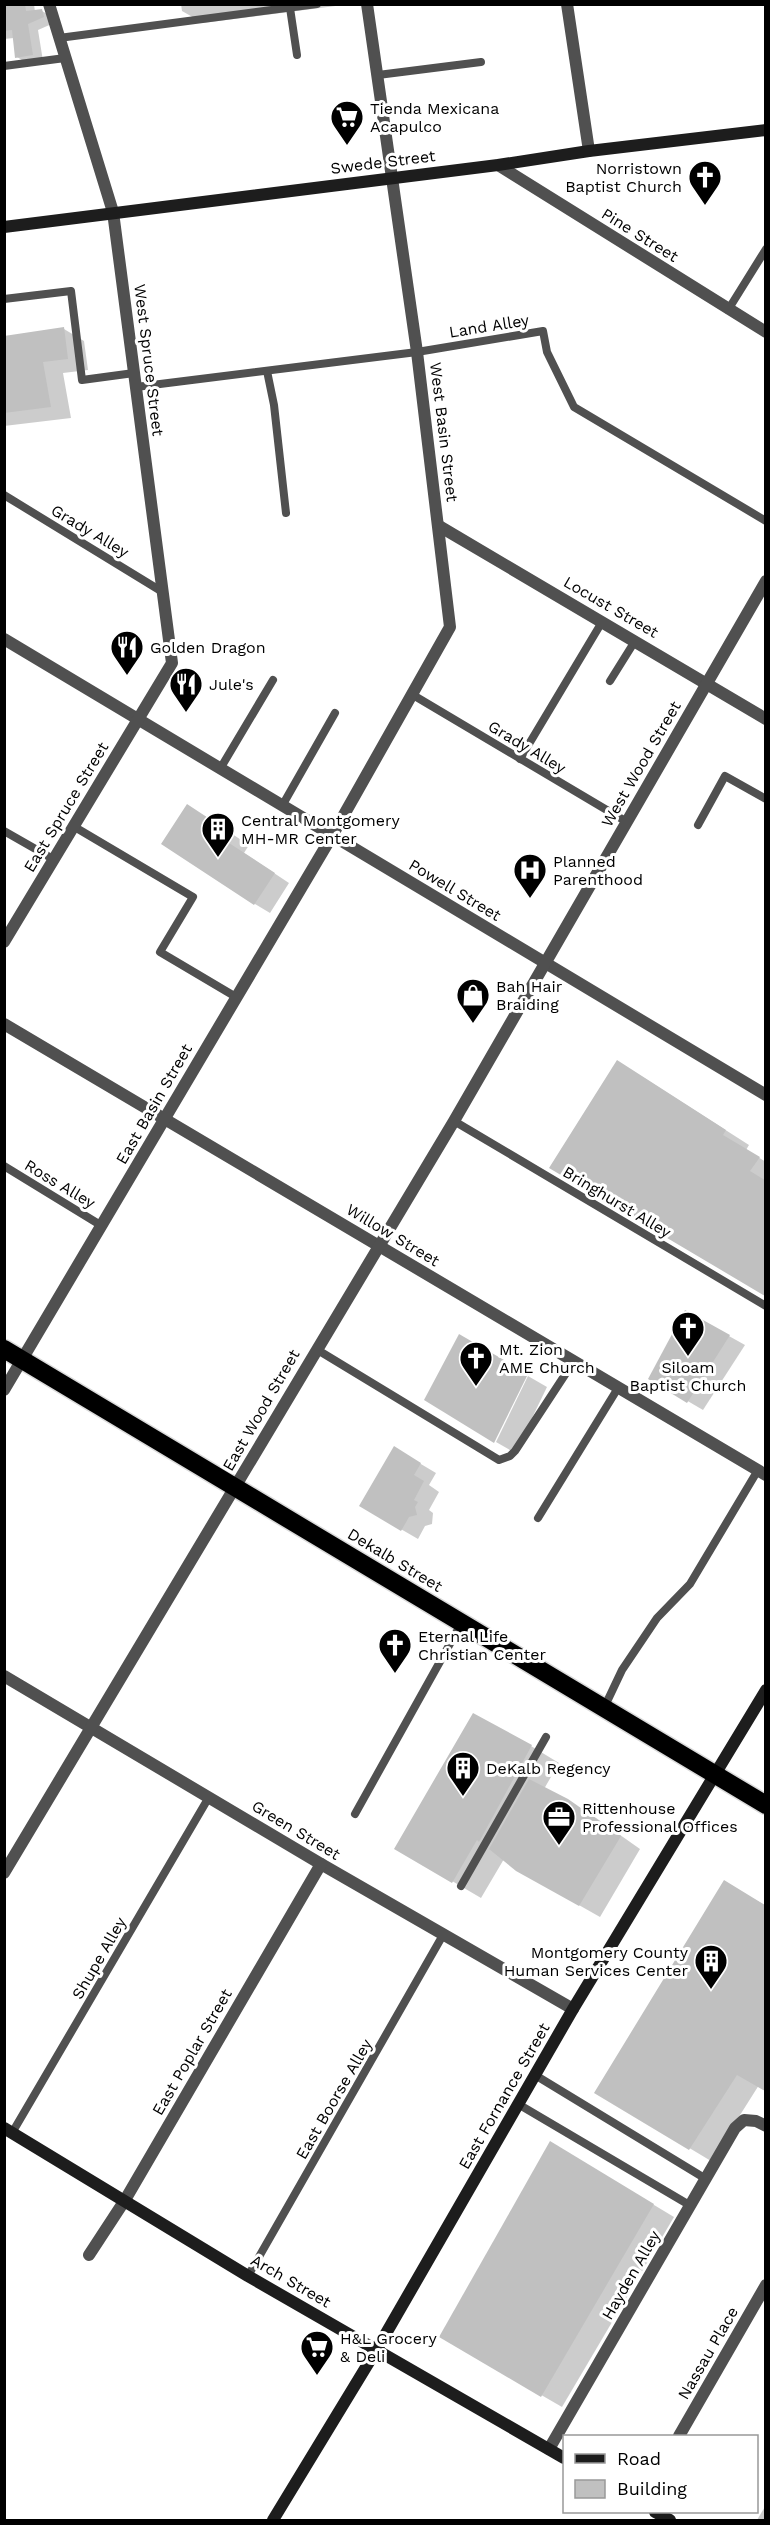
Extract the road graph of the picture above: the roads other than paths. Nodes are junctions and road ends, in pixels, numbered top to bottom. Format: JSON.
{"nodes":[{"id":1,"x":49,"y":4,"type":"edge"},
{"id":2,"x":317,"y":4,"type":"edge"},
{"id":3,"x":367,"y":4,"type":"edge"},
{"id":4,"x":567,"y":4,"type":"edge"},
{"id":5,"x":290,"y":8,"type":"junction"},
{"id":6,"x":59,"y":38,"type":"junction"},
{"id":7,"x":297,"y":55,"type":"dead end"},
{"id":8,"x":65,"y":58,"type":"junction"},
{"id":9,"x":480,"y":62,"type":"dead end"},
{"id":10,"x":4,"y":66,"type":"edge"},
{"id":11,"x":378,"y":75,"type":"junction"},
{"id":12,"x":765,"y":130,"type":"edge"},
{"id":13,"x":589,"y":151,"type":"junction"},
{"id":14,"x":498,"y":165,"type":"junction"},
{"id":15,"x":393,"y":177,"type":"junction"},
{"id":16,"x":113,"y":212,"type":"junction"},
{"id":17,"x":4,"y":227,"type":"edge"},
{"id":18,"x":765,"y":249,"type":"edge"},
{"id":19,"x":4,"y":299,"type":"edge"},
{"id":20,"x":728,"y":310,"type":"junction"},
{"id":21,"x":765,"y":332,"type":"edge"},
{"id":22,"x":417,"y":352,"type":"junction"},
{"id":23,"x":267,"y":371,"type":"junction"},
{"id":24,"x":134,"y":373,"type":"junction"},
{"id":25,"x":136,"y":387,"type":"junction"},
{"id":26,"x":4,"y":495,"type":"edge"},
{"id":27,"x":286,"y":513,"type":"dead end"},
{"id":28,"x":765,"y":521,"type":"edge"},
{"id":29,"x":439,"y":526,"type":"junction"},
{"id":30,"x":765,"y":581,"type":"edge"},
{"id":31,"x":161,"y":591,"type":"junction"},
{"id":32,"x":602,"y":622,"type":"junction"},
{"id":33,"x":4,"y":639,"type":"edge"},
{"id":34,"x":635,"y":641,"type":"junction"},
{"id":35,"x":273,"y":680,"type":"dead end"},
{"id":36,"x":610,"y":681,"type":"dead end"},
{"id":37,"x":706,"y":683,"type":"junction"},
{"id":38,"x":412,"y":695,"type":"junction"},
{"id":39,"x":335,"y":713,"type":"dead end"},
{"id":40,"x":137,"y":719,"type":"junction"},
{"id":41,"x":765,"y":719,"type":"edge"},
{"id":42,"x":520,"y":759,"type":"junction"},
{"id":43,"x":220,"y":769,"type":"junction"},
{"id":44,"x":765,"y":799,"type":"edge"},
{"id":45,"x":282,"y":806,"type":"junction"},
{"id":46,"x":627,"y":822,"type":"junction"},
{"id":47,"x":698,"y":825,"type":"dead end"},
{"id":48,"x":73,"y":826,"type":"junction"},
{"id":49,"x":4,"y":831,"type":"edge"},
{"id":50,"x":332,"y":836,"type":"junction"},
{"id":51,"x":53,"y":860,"type":"junction"},
{"id":52,"x":4,"y":942,"type":"edge"},
{"id":53,"x":544,"y":963,"type":"junction"},
{"id":54,"x":236,"y":997,"type":"junction"},
{"id":55,"x":4,"y":1024,"type":"edge"},
{"id":56,"x":765,"y":1095,"type":"edge"},
{"id":57,"x":165,"y":1117,"type":"junction"},
{"id":58,"x":454,"y":1121,"type":"junction"},
{"id":59,"x":4,"y":1166,"type":"edge"},
{"id":60,"x":102,"y":1226,"type":"junction"},
{"id":61,"x":378,"y":1246,"type":"junction"},
{"id":62,"x":765,"y":1306,"type":"edge"},
{"id":63,"x":4,"y":1349,"type":"edge"},
{"id":64,"x":316,"y":1349,"type":"junction"},
{"id":65,"x":22,"y":1360,"type":"junction"},
{"id":66,"x":574,"y":1362,"type":"junction"},
{"id":67,"x":618,"y":1388,"type":"junction"},
{"id":68,"x":4,"y":1389,"type":"edge"},
{"id":69,"x":762,"y":1472,"type":"edge"},
{"id":70,"x":235,"y":1486,"type":"junction"},
{"id":71,"x":538,"y":1518,"type":"dead end"},
{"id":72,"x":462,"y":1622,"type":"junction"},
{"id":73,"x":4,"y":1676,"type":"edge"},
{"id":74,"x":765,"y":1690,"type":"edge"},
{"id":75,"x":604,"y":1708,"type":"junction"},
{"id":76,"x":91,"y":1728,"type":"junction"},
{"id":77,"x":546,"y":1737,"type":"dead end"},
{"id":78,"x":715,"y":1775,"type":"junction"},
{"id":79,"x":209,"y":1797,"type":"junction"},
{"id":80,"x":765,"y":1804,"type":"edge"},
{"id":81,"x":355,"y":1814,"type":"dead end"},
{"id":82,"x":321,"y":1864,"type":"junction"},
{"id":83,"x":4,"y":1873,"type":"edge"},
{"id":84,"x":461,"y":1886,"type":"dead end"},
{"id":85,"x":443,"y":1935,"type":"junction"},
{"id":86,"x":573,"y":2009,"type":"junction"},
{"id":87,"x":535,"y":2075,"type":"junction"},
{"id":88,"x":519,"y":2104,"type":"junction"},
{"id":89,"x":765,"y":2126,"type":"edge"},
{"id":90,"x":8,"y":2130,"type":"edge"},
{"id":91,"x":706,"y":2179,"type":"junction"},
{"id":92,"x":125,"y":2200,"type":"junction"},
{"id":93,"x":691,"y":2206,"type":"junction"},
{"id":94,"x":89,"y":2255,"type":"dead end"},
{"id":95,"x":248,"y":2276,"type":"junction"},
{"id":96,"x":765,"y":2285,"type":"edge"},
{"id":97,"x":377,"y":2349,"type":"junction"},
{"id":98,"x":680,"y":2435,"type":"edge"},
{"id":99,"x":549,"y":2449,"type":"junction"},
{"id":100,"x":563,"y":2457,"type":"edge"},
{"id":101,"x":273,"y":2520,"type":"edge"}],
"edges":[{"from":1,"to":6,"type":"street","name":"West Spruce Street"},
{"from":2,"to":5,"type":"lane"},
{"from":3,"to":11,"type":"street","name":"West Basin Street"},
{"from":4,"to":13,"type":"street"},
{"from":5,"to":6,"type":"lane"},
{"from":5,"to":7,"type":"lane"},
{"from":6,"to":8,"type":"street","name":"West Spruce Street"},
{"from":8,"to":10,"type":"lane"},
{"from":8,"to":16,"type":"street","name":"West Spruce Street"},
{"from":9,"to":11,"type":"lane"},
{"from":11,"to":15,"type":"street","name":"West Basin Street"},
{"from":12,"to":13,"type":"street","name":"Swede Street"},
{"from":13,"to":14,"type":"street","name":"Swede Street"},
{"from":14,"to":15,"type":"street","name":"Swede Street"},
{"from":14,"to":20,"type":"street","name":"Pine Street"},
{"from":15,"to":16,"type":"street","name":"Swede Street"},
{"from":15,"to":22,"type":"street","name":"West Basin Street"},
{"from":16,"to":17,"type":"street","name":"Swede Street"},
{"from":16,"to":24,"type":"street","name":"West Spruce Street"},
{"from":18,"to":20,"type":"lane"},
{"from":19,"to":24,"type":"lane"},
{"from":20,"to":21,"type":"street","name":"Pine Street"},
{"from":22,"to":23,"type":"lane","name":"Land Alley"},
{"from":22,"to":28,"type":"lane","name":"Land Alley"},
{"from":22,"to":29,"type":"street","name":"West Basin Street"},
{"from":23,"to":25,"type":"lane","name":"Land Alley"},
{"from":23,"to":27,"type":"lane"},
{"from":24,"to":25,"type":"street","name":"West Spruce Street"},
{"from":25,"to":31,"type":"street","name":"West Spruce Street"},
{"from":26,"to":31,"type":"lane","name":"Grady Alley"},
{"from":29,"to":32,"type":"street","name":"Locust Street"},
{"from":29,"to":38,"type":"street","name":"West Basin Street"},
{"from":30,"to":37,"type":"street","name":"West Wood Street"},
{"from":31,"to":40,"type":"street","name":"West Spruce Street"},
{"from":32,"to":34,"type":"street","name":"Locust Street"},
{"from":32,"to":42,"type":"lane"},
{"from":33,"to":40,"type":"street","name":"Powell Street"},
{"from":34,"to":36,"type":"lane"},
{"from":34,"to":37,"type":"street","name":"Locust Street"},
{"from":35,"to":43,"type":"lane"},
{"from":37,"to":41,"type":"street","name":"Locust Street"},
{"from":37,"to":46,"type":"street","name":"West Wood Street"},
{"from":38,"to":42,"type":"lane","name":"Grady Alley"},
{"from":38,"to":50,"type":"street","name":"West Basin Street"},
{"from":39,"to":45,"type":"lane"},
{"from":40,"to":43,"type":"street","name":"Powell Street"},
{"from":40,"to":48,"type":"street","name":"East Spruce Street"},
{"from":42,"to":46,"type":"lane","name":"Grady Alley"},
{"from":43,"to":45,"type":"street","name":"Powell Street"},
{"from":44,"to":47,"type":"lane"},
{"from":45,"to":50,"type":"street","name":"Powell Street"},
{"from":46,"to":53,"type":"street","name":"West Wood Street"},
{"from":48,"to":51,"type":"street","name":"East Spruce Street"},
{"from":48,"to":54,"type":"lane"},
{"from":49,"to":51,"type":"lane"},
{"from":50,"to":53,"type":"street","name":"Powell Street"},
{"from":50,"to":54,"type":"street","name":"East Basin Street"},
{"from":51,"to":52,"type":"street","name":"East Spruce Street"},
{"from":53,"to":56,"type":"street","name":"Powell Street"},
{"from":53,"to":58,"type":"street","name":"East Wood Street"},
{"from":54,"to":57,"type":"street","name":"East Basin Street"},
{"from":55,"to":57,"type":"street","name":"Willow Street"},
{"from":57,"to":60,"type":"street","name":"East Basin Street"},
{"from":57,"to":61,"type":"street","name":"Willow Street"},
{"from":58,"to":61,"type":"street","name":"East Wood Street"},
{"from":58,"to":62,"type":"lane","name":"Bringhurst Alley"},
{"from":59,"to":60,"type":"lane","name":"Ross Alley"},
{"from":60,"to":65,"type":"street","name":"East Basin Street"},
{"from":61,"to":64,"type":"street","name":"East Wood Street"},
{"from":61,"to":66,"type":"street","name":"Willow Street"},
{"from":63,"to":65,"type":"highway","name":"Dekalb Street"},
{"from":64,"to":66,"type":"lane"},
{"from":64,"to":70,"type":"street","name":"East Wood Street"},
{"from":65,"to":68,"type":"street","name":"East Basin Street"},
{"from":65,"to":70,"type":"highway","name":"Dekalb Street"},
{"from":66,"to":67,"type":"street","name":"Willow Street"},
{"from":67,"to":69,"type":"street","name":"Willow Street"},
{"from":67,"to":71,"type":"lane"},
{"from":69,"to":75,"type":"lane"},
{"from":70,"to":72,"type":"highway","name":"Dekalb Street"},
{"from":70,"to":76,"type":"street","name":"East Wood Street"},
{"from":72,"to":75,"type":"highway","name":"Dekalb Street"},
{"from":72,"to":81,"type":"lane"},
{"from":73,"to":76,"type":"street","name":"Green Street"},
{"from":74,"to":78,"type":"street","name":"East Fornance Street"},
{"from":75,"to":78,"type":"highway","name":"Dekalb Street"},
{"from":76,"to":79,"type":"street","name":"Green Street"},
{"from":76,"to":83,"type":"street","name":"East Wood Street"},
{"from":77,"to":84,"type":"lane"},
{"from":78,"to":80,"type":"highway","name":"Dekalb Street"},
{"from":78,"to":86,"type":"street","name":"East Fornance Street"},
{"from":79,"to":82,"type":"street","name":"Green Street"},
{"from":79,"to":90,"type":"lane","name":"Shupe Alley"},
{"from":82,"to":85,"type":"street","name":"Green Street"},
{"from":82,"to":92,"type":"street","name":"East Poplar Street"},
{"from":85,"to":86,"type":"street","name":"Green Street"},
{"from":85,"to":95,"type":"lane","name":"East Boorse Alley"},
{"from":86,"to":87,"type":"street","name":"East Fornance Street"},
{"from":87,"to":88,"type":"street","name":"East Fornance Street"},
{"from":87,"to":91,"type":"lane"},
{"from":88,"to":93,"type":"lane"},
{"from":88,"to":97,"type":"street","name":"East Fornance Street"},
{"from":89,"to":91,"type":"street","name":"Hayden Alley"},
{"from":90,"to":92,"type":"street","name":"Arch Street"},
{"from":91,"to":93,"type":"street","name":"Hayden Alley"},
{"from":92,"to":94,"type":"street","name":"East Poplar Street"},
{"from":92,"to":95,"type":"street","name":"Arch Street"},
{"from":93,"to":99,"type":"street","name":"Hayden Alley"},
{"from":95,"to":97,"type":"street","name":"Arch Street"},
{"from":96,"to":98,"type":"street","name":"Nassau Place"},
{"from":97,"to":99,"type":"street","name":"Arch Street"},
{"from":97,"to":101,"type":"street","name":"East Fornance Street"},
{"from":99,"to":100,"type":"street","name":"Arch Street"}]}
